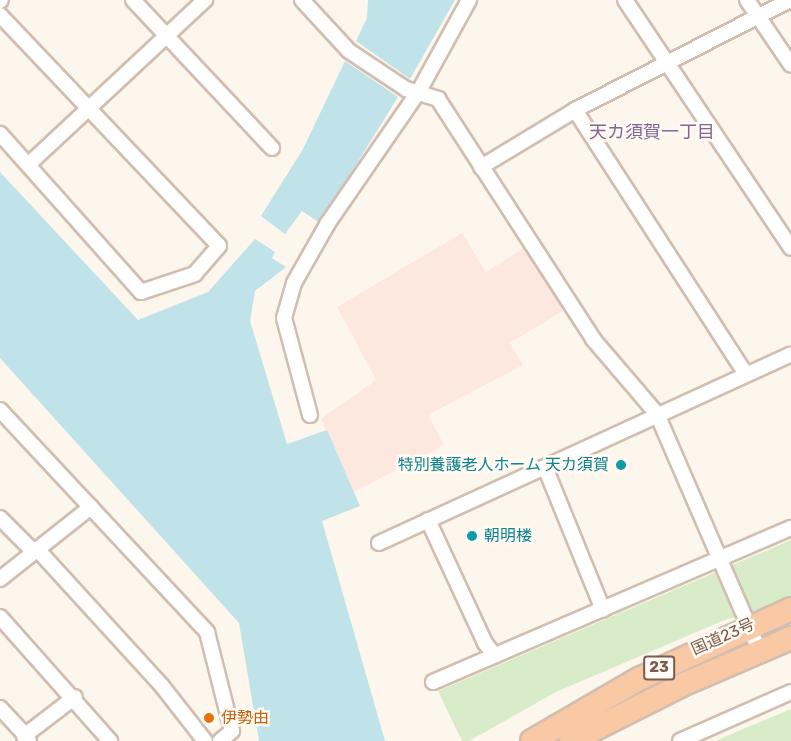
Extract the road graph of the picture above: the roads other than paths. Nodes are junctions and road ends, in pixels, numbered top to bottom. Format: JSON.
{"nodes":[{"id":1,"x":133,"y":0,"type":"edge"},
{"id":2,"x":205,"y":0,"type":"edge"},
{"id":3,"x":302,"y":0,"type":"edge"},
{"id":4,"x":469,"y":0,"type":"edge"},
{"id":5,"x":625,"y":0,"type":"edge"},
{"id":6,"x":747,"y":0,"type":"edge"},
{"id":7,"x":790,"y":0,"type":"edge"},
{"id":8,"x":0,"y":15,"type":"edge"},
{"id":9,"x":758,"y":16,"type":"junction"},
{"id":10,"x":167,"y":36,"type":"junction"},
{"id":11,"x":668,"y":63,"type":"junction"},
{"id":12,"x":791,"y":65,"type":"edge"},
{"id":13,"x":412,"y":90,"type":"junction"},
{"id":14,"x":88,"y":108,"type":"junction"},
{"id":15,"x":575,"y":110,"type":"junction"},
{"id":16,"x":0,"y":134,"type":"edge"},
{"id":17,"x":272,"y":148,"type":"dead end"},
{"id":18,"x":29,"y":164,"type":"junction"},
{"id":19,"x":481,"y":167,"type":"junction"},
{"id":20,"x":791,"y":248,"type":"edge"},
{"id":21,"x":791,"y":354,"type":"edge"},
{"id":22,"x":746,"y":374,"type":"junction"},
{"id":23,"x":0,"y":410,"type":"edge"},
{"id":24,"x":657,"y":414,"type":"junction"},
{"id":25,"x":310,"y":416,"type":"dead end"},
{"id":26,"x":545,"y":467,"type":"junction"},
{"id":27,"x":91,"y":507,"type":"junction"},
{"id":28,"x":0,"y":518,"type":"edge"},
{"id":29,"x":428,"y":520,"type":"junction"},
{"id":30,"x":791,"y":528,"type":"edge"},
{"id":31,"x":379,"y":543,"type":"dead end"},
{"id":32,"x":35,"y":550,"type":"junction"},
{"id":33,"x":719,"y":561,"type":"junction"},
{"id":34,"x":0,"y":579,"type":"edge"},
{"id":35,"x":791,"y":609,"type":"edge"},
{"id":36,"x":603,"y":610,"type":"junction"},
{"id":37,"x":0,"y":616,"type":"edge"},
{"id":38,"x":749,"y":625,"type":"junction"},
{"id":39,"x":791,"y":638,"type":"edge"},
{"id":40,"x":759,"y":650,"type":"junction"},
{"id":41,"x":495,"y":656,"type":"junction"},
{"id":42,"x":433,"y":682,"type":"dead end"},
{"id":43,"x":791,"y":692,"type":"edge"},
{"id":44,"x":75,"y":697,"type":"junction"},
{"id":45,"x":0,"y":708,"type":"edge"},
{"id":46,"x":23,"y":737,"type":"edge"},
{"id":47,"x":110,"y":741,"type":"edge"},
{"id":48,"x":205,"y":741,"type":"edge"},
{"id":49,"x":220,"y":741,"type":"edge"},
{"id":50,"x":532,"y":741,"type":"edge"},
{"id":51,"x":571,"y":741,"type":"edge"},
{"id":52,"x":680,"y":741,"type":"edge"}],
"edges":[{"from":1,"to":10,"type":"street"},
{"from":2,"to":10,"type":"street"},
{"from":3,"to":13,"type":"street"},
{"from":4,"to":13,"type":"street"},
{"from":5,"to":11,"type":"street"},
{"from":6,"to":9,"type":"street"},
{"from":7,"to":9,"type":"street"},
{"from":8,"to":14,"type":"street"},
{"from":9,"to":11,"type":"street"},
{"from":9,"to":12,"type":"street"},
{"from":10,"to":14,"type":"street"},
{"from":10,"to":17,"type":"street"},
{"from":11,"to":15,"type":"street"},
{"from":11,"to":20,"type":"street"},
{"from":13,"to":19,"type":"street"},
{"from":13,"to":25,"type":"street"},
{"from":14,"to":18,"type":"street"},
{"from":14,"to":18,"type":"street"},
{"from":15,"to":19,"type":"street"},
{"from":15,"to":22,"type":"street"},
{"from":16,"to":18,"type":"street"},
{"from":19,"to":24,"type":"street"},
{"from":21,"to":22,"type":"street"},
{"from":22,"to":24,"type":"street"},
{"from":23,"to":27,"type":"street"},
{"from":24,"to":26,"type":"street"},
{"from":24,"to":33,"type":"street"},
{"from":26,"to":29,"type":"street"},
{"from":26,"to":36,"type":"street"},
{"from":27,"to":32,"type":"street"},
{"from":27,"to":49,"type":"street"},
{"from":28,"to":32,"type":"street"},
{"from":29,"to":31,"type":"street"},
{"from":29,"to":41,"type":"street"},
{"from":30,"to":33,"type":"street"},
{"from":32,"to":34,"type":"street"},
{"from":32,"to":48,"type":"street"},
{"from":33,"to":36,"type":"street"},
{"from":33,"to":38,"type":"street"},
{"from":35,"to":38,"type":"highway","name":"国道23号","number":"23"},
{"from":36,"to":41,"type":"street"},
{"from":37,"to":44,"type":"street"},
{"from":38,"to":40,"type":"street"},
{"from":38,"to":50,"type":"highway","name":"国道23号","number":"23"},
{"from":39,"to":40,"type":"highway","name":"国道23号","number":"23"},
{"from":40,"to":51,"type":"highway","name":"国道23号","number":"23"},
{"from":41,"to":42,"type":"street"},
{"from":43,"to":52,"type":"street"},
{"from":44,"to":46,"type":"street"},
{"from":44,"to":47,"type":"street"},
{"from":45,"to":46,"type":"street"}]}
